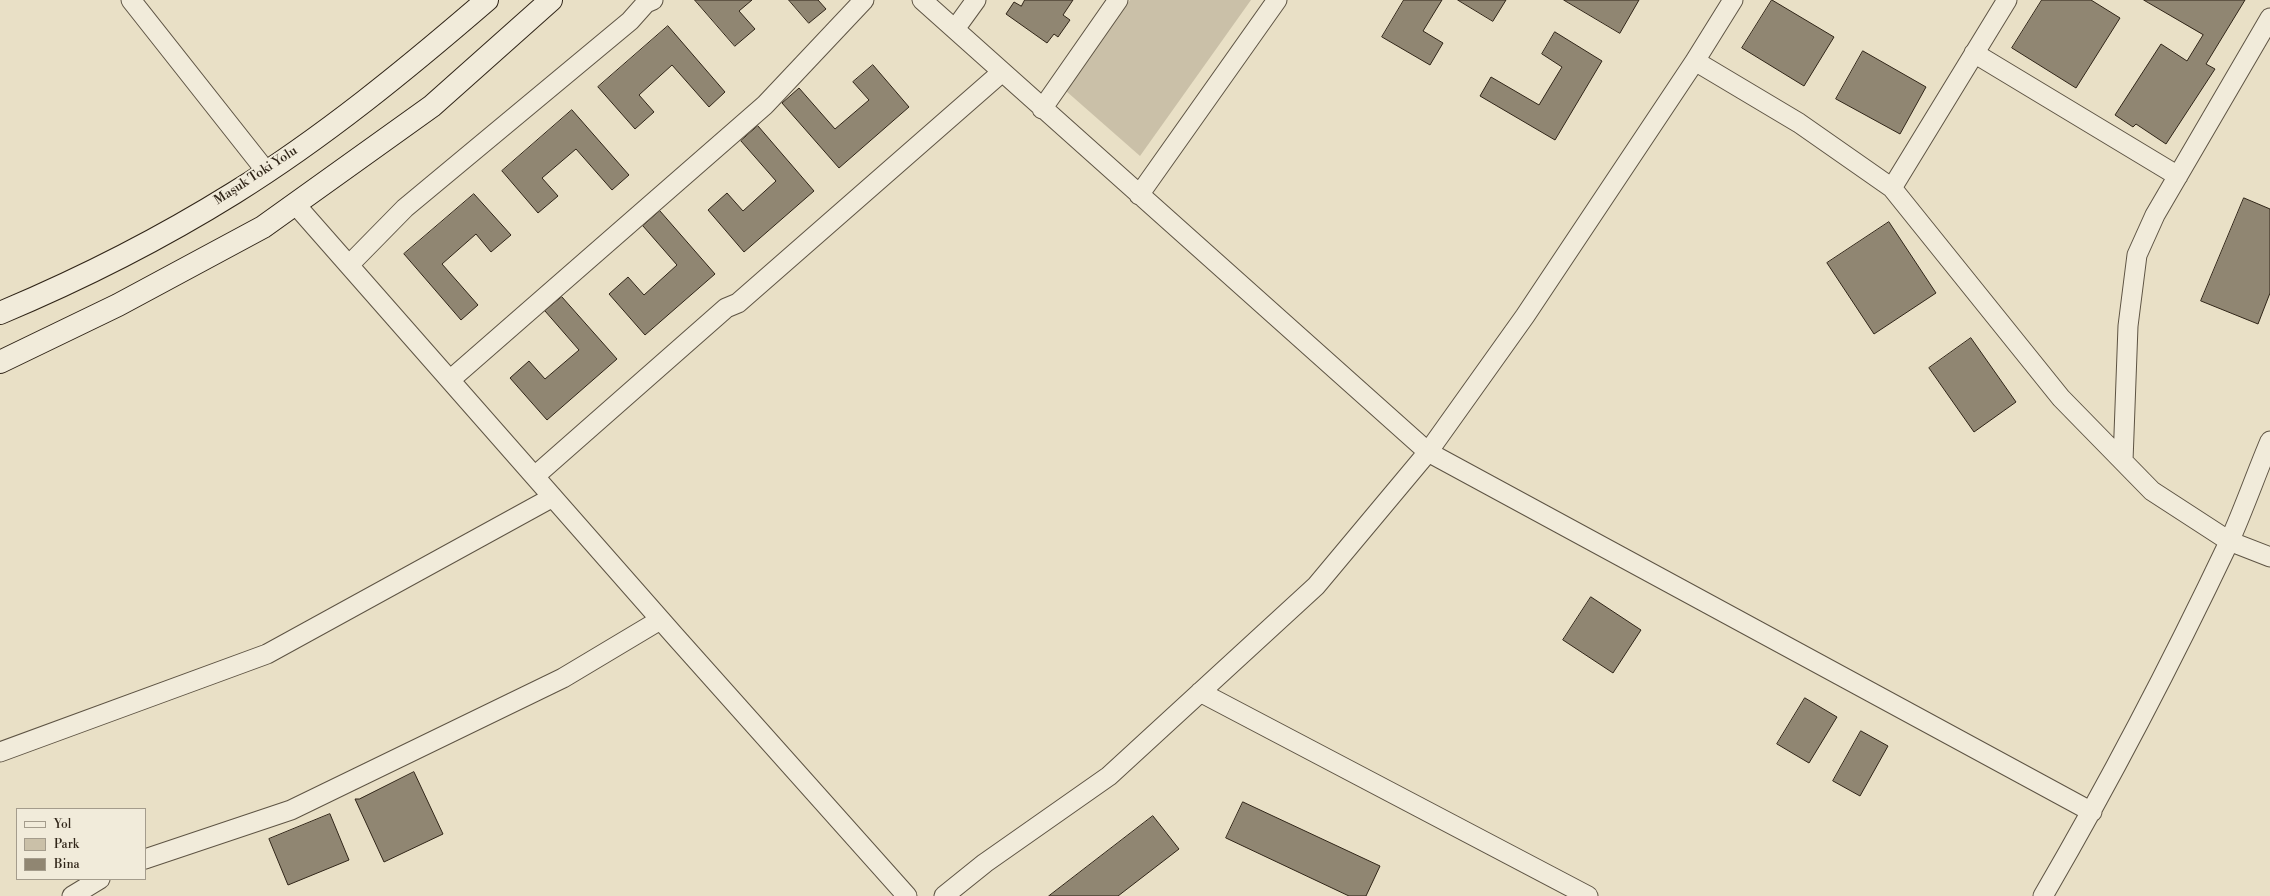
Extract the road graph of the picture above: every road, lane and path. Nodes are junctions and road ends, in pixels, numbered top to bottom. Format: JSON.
{"nodes":[{"id":1,"x":131,"y":0,"type":"edge"},
{"id":2,"x":487,"y":0,"type":"edge"},
{"id":3,"x":551,"y":0,"type":"edge"},
{"id":4,"x":653,"y":0,"type":"edge"},
{"id":5,"x":864,"y":0,"type":"edge"},
{"id":6,"x":922,"y":0,"type":"edge"},
{"id":7,"x":976,"y":0,"type":"edge"},
{"id":8,"x":1118,"y":0,"type":"edge"},
{"id":9,"x":1277,"y":0,"type":"edge"},
{"id":10,"x":1733,"y":0,"type":"edge"},
{"id":11,"x":2007,"y":0,"type":"edge"},
{"id":12,"x":2270,"y":18,"type":"edge"},
{"id":13,"x":955,"y":29,"type":"junction"},
{"id":14,"x":1974,"y":54,"type":"junction"},
{"id":15,"x":1695,"y":61,"type":"junction"},
{"id":16,"x":1002,"y":72,"type":"junction"},
{"id":17,"x":1042,"y":109,"type":"junction"},
{"id":18,"x":266,"y":171,"type":"junction"},
{"id":19,"x":2178,"y":176,"type":"junction"},
{"id":20,"x":1892,"y":188,"type":"junction"},
{"id":21,"x":1139,"y":195,"type":"junction"},
{"id":22,"x":295,"y":204,"type":"junction"},
{"id":23,"x":349,"y":265,"type":"junction"},
{"id":24,"x":0,"y":313,"type":"edge"},
{"id":25,"x":0,"y":362,"type":"edge"},
{"id":26,"x":450,"y":380,"type":"junction"},
{"id":27,"x":2270,"y":441,"type":"edge"},
{"id":28,"x":1428,"y":452,"type":"junction"},
{"id":29,"x":2123,"y":461,"type":"junction"},
{"id":30,"x":535,"y":476,"type":"junction"},
{"id":31,"x":553,"y":497,"type":"junction"},
{"id":32,"x":2229,"y":541,"type":"junction"},
{"id":33,"x":2270,"y":557,"type":"edge"},
{"id":34,"x":660,"y":620,"type":"junction"},
{"id":35,"x":1200,"y":692,"type":"junction"},
{"id":36,"x":0,"y":752,"type":"edge"},
{"id":37,"x":2092,"y":812,"type":"junction"},
{"id":38,"x":146,"y":859,"type":"edge"},
{"id":39,"x":98,"y":880,"type":"edge"},
{"id":40,"x":72,"y":896,"type":"edge"},
{"id":41,"x":906,"y":896,"type":"edge"},
{"id":42,"x":944,"y":896,"type":"edge"},
{"id":43,"x":1588,"y":896,"type":"edge"},
{"id":44,"x":2043,"y":896,"type":"edge"}],
"edges":[{"from":1,"to":18,"type":"street"},
{"from":2,"to":18,"type":"main road","name":"Maşuk Toki Yolu"},
{"from":3,"to":22,"type":"main road"},
{"from":4,"to":23,"type":"street"},
{"from":5,"to":26,"type":"street"},
{"from":6,"to":13,"type":"street"},
{"from":7,"to":13,"type":"street"},
{"from":8,"to":17,"type":"street"},
{"from":9,"to":21,"type":"street"},
{"from":10,"to":15,"type":"street"},
{"from":11,"to":14,"type":"street"},
{"from":12,"to":19,"type":"street"},
{"from":13,"to":16,"type":"street"},
{"from":14,"to":19,"type":"street"},
{"from":14,"to":20,"type":"street"},
{"from":15,"to":20,"type":"street"},
{"from":15,"to":28,"type":"street"},
{"from":16,"to":17,"type":"street"},
{"from":16,"to":30,"type":"street"},
{"from":17,"to":21,"type":"street"},
{"from":18,"to":24,"type":"main road","name":"Maşuk Toki Yolu"},
{"from":19,"to":29,"type":"street"},
{"from":20,"to":29,"type":"street"},
{"from":21,"to":28,"type":"street"},
{"from":22,"to":23,"type":"street"},
{"from":22,"to":25,"type":"main road"},
{"from":23,"to":26,"type":"street"},
{"from":26,"to":30,"type":"street"},
{"from":27,"to":32,"type":"street"},
{"from":28,"to":35,"type":"street"},
{"from":28,"to":37,"type":"street"},
{"from":29,"to":32,"type":"street"},
{"from":30,"to":31,"type":"street"},
{"from":31,"to":34,"type":"street"},
{"from":31,"to":36,"type":"street"},
{"from":32,"to":33,"type":"street"},
{"from":32,"to":37,"type":"street"},
{"from":34,"to":38,"type":"street"},
{"from":34,"to":41,"type":"street"},
{"from":35,"to":42,"type":"street"},
{"from":35,"to":43,"type":"street"},
{"from":37,"to":44,"type":"street"},
{"from":39,"to":40,"type":"street"}]}
